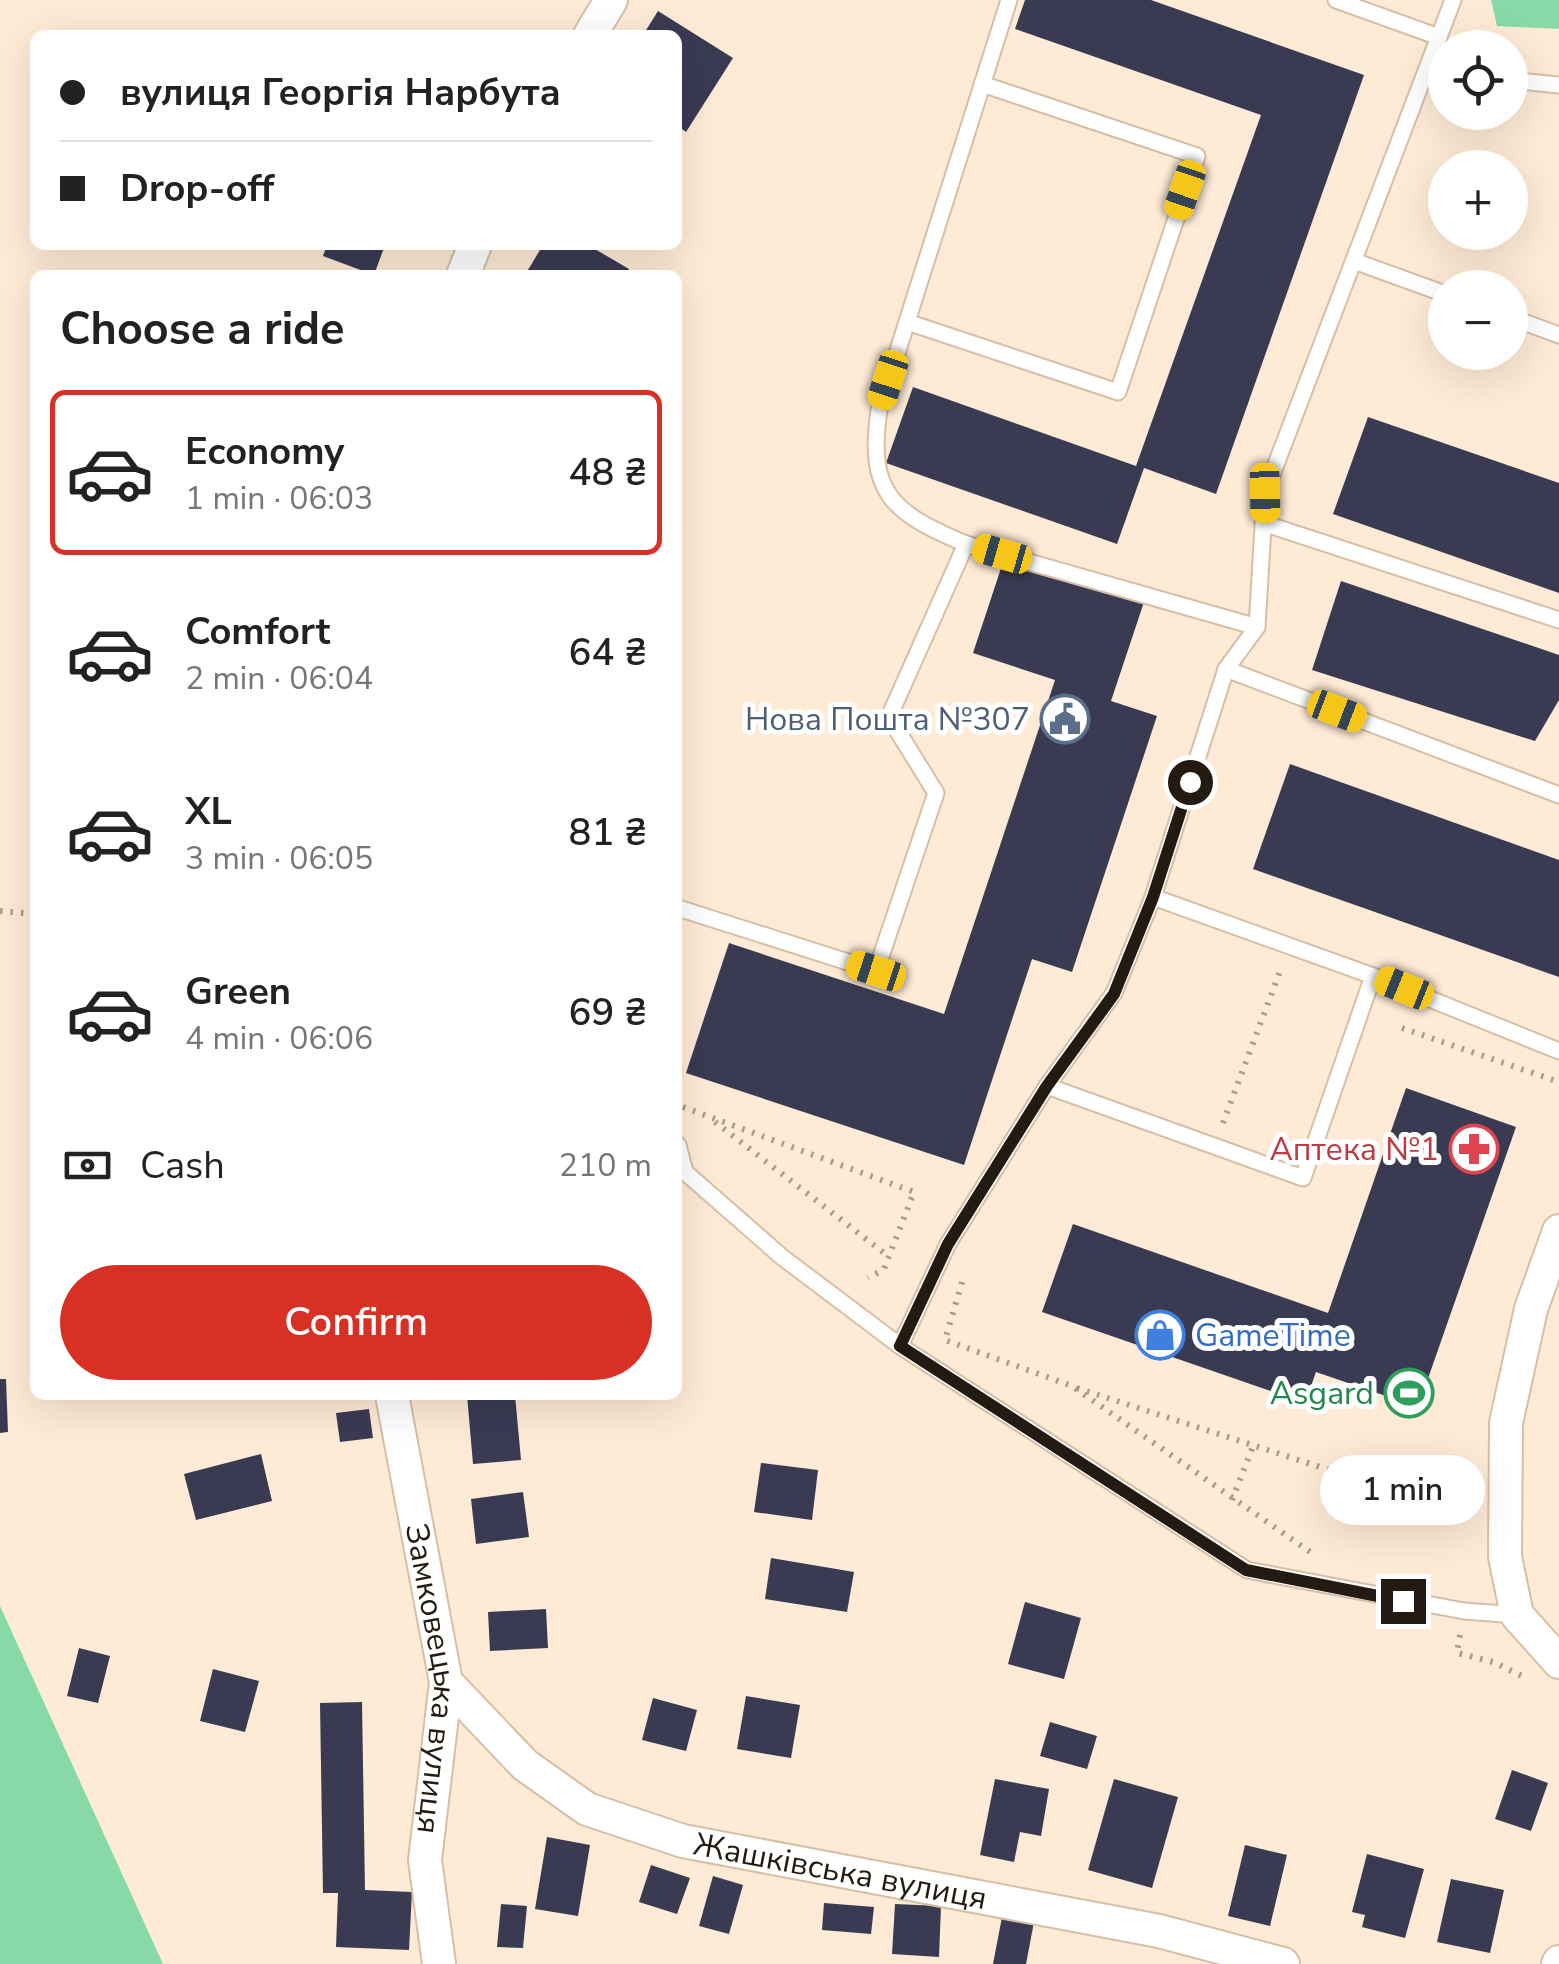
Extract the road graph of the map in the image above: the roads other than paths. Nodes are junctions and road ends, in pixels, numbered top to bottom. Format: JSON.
{"nodes":[{"id":1,"x":610,"y":0,"type":"edge"},
{"id":2,"x":1009,"y":0,"type":"edge"},
{"id":3,"x":1336,"y":0,"type":"edge"},
{"id":4,"x":1453,"y":0,"type":"edge"},
{"id":5,"x":593,"y":30,"type":"edge"},
{"id":6,"x":1441,"y":30,"type":"edge"},
{"id":7,"x":1428,"y":32,"type":"edge"},
{"id":8,"x":1428,"y":66,"type":"edge"},
{"id":9,"x":1425,"y":74,"type":"junction"},
{"id":10,"x":1428,"y":74,"type":"edge"},
{"id":11,"x":1528,"y":81,"type":"edge"},
{"id":12,"x":982,"y":84,"type":"junction"},
{"id":13,"x":1559,"y":84,"type":"edge"},
{"id":14,"x":1354,"y":261,"type":"junction"},
{"id":15,"x":1428,"y":288,"type":"edge"},
{"id":16,"x":907,"y":322,"type":"junction"},
{"id":17,"x":1528,"y":324,"type":"edge"},
{"id":18,"x":1559,"y":335,"type":"edge"},
{"id":19,"x":1266,"y":524,"type":"junction"},
{"id":20,"x":966,"y":544,"type":"junction"},
{"id":21,"x":1559,"y":620,"type":"edge"},
{"id":22,"x":1256,"y":626,"type":"junction"},
{"id":23,"x":1226,"y":668,"type":"junction"},
{"id":24,"x":1559,"y":795,"type":"edge"},
{"id":25,"x":1153,"y":897,"type":"junction"},
{"id":26,"x":682,"y":909,"type":"edge"},
{"id":27,"x":1373,"y":976,"type":"junction"},
{"id":28,"x":1559,"y":1051,"type":"edge"},
{"id":29,"x":1047,"y":1086,"type":"junction"},
{"id":30,"x":682,"y":1160,"type":"edge"},
{"id":31,"x":1559,"y":1231,"type":"edge"},
{"id":32,"x":900,"y":1346,"type":"junction"},
{"id":33,"x":393,"y":1400,"type":"edge"},
{"id":34,"x":1517,"y":1615,"type":"junction"},
{"id":35,"x":1559,"y":1662,"type":"edge"},
{"id":36,"x":446,"y":1682,"type":"junction"},
{"id":37,"x":439,"y":1964,"type":"edge"},
{"id":38,"x":1283,"y":1964,"type":"edge"}],
"edges":[{"from":1,"to":5,"type":"street"},
{"from":2,"to":12,"type":"lane"},
{"from":3,"to":7,"type":"lane"},
{"from":4,"to":6,"type":"lane"},
{"from":8,"to":9,"type":"lane"},
{"from":9,"to":10,"type":"lane"},
{"from":9,"to":14,"type":"lane"},
{"from":11,"to":13,"type":"lane"},
{"from":12,"to":16,"type":"lane"},
{"from":12,"to":16,"type":"lane"},
{"from":14,"to":15,"type":"lane"},
{"from":14,"to":19,"type":"lane"},
{"from":16,"to":20,"type":"lane"},
{"from":17,"to":18,"type":"lane"},
{"from":19,"to":21,"type":"lane"},
{"from":19,"to":22,"type":"lane"},
{"from":20,"to":22,"type":"lane"},
{"from":20,"to":26,"type":"lane"},
{"from":22,"to":23,"type":"lane"},
{"from":23,"to":24,"type":"lane"},
{"from":23,"to":25,"type":"lane"},
{"from":25,"to":27,"type":"lane"},
{"from":25,"to":29,"type":"lane"},
{"from":27,"to":28,"type":"lane"},
{"from":27,"to":29,"type":"lane"},
{"from":29,"to":32,"type":"lane"},
{"from":30,"to":32,"type":"lane"},
{"from":31,"to":34,"type":"street"},
{"from":32,"to":34,"type":"lane"},
{"from":33,"to":36,"type":"street","name":"Замковецька вулиця"},
{"from":34,"to":35,"type":"street"},
{"from":36,"to":37,"type":"street","name":"Замковецька вулиця"},
{"from":36,"to":38,"type":"street","name":"Жашківська вулиця"}]}
